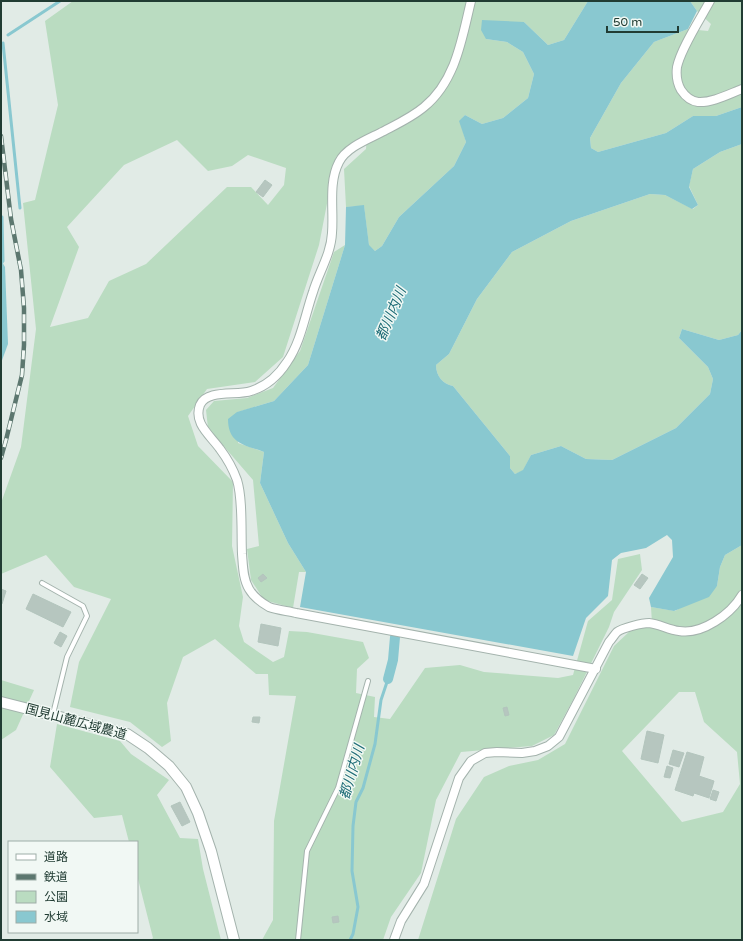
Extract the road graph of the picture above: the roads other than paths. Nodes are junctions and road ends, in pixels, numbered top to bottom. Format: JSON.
{"nodes":[{"id":1,"x":471,"y":1,"type":"edge"},
{"id":2,"x":710,"y":1,"type":"edge"},
{"id":3,"x":742,"y":89,"type":"edge"},
{"id":4,"x":42,"y":583,"type":"dead end"},
{"id":5,"x":742,"y":595,"type":"edge"},
{"id":6,"x":596,"y":669,"type":"junction"},
{"id":7,"x":368,"y":681,"type":"dead end"},
{"id":8,"x":1,"y":702,"type":"edge"},
{"id":9,"x":53,"y":714,"type":"junction"},
{"id":10,"x":234,"y":940,"type":"edge"},
{"id":11,"x":298,"y":940,"type":"edge"},
{"id":12,"x":394,"y":940,"type":"edge"}],
"edges":[{"from":1,"to":6,"type":"street"},
{"from":2,"to":3,"type":"street"},
{"from":4,"to":9,"type":"lane"},
{"from":5,"to":6,"type":"street"},
{"from":6,"to":12,"type":"street"},
{"from":7,"to":11,"type":"lane"},
{"from":8,"to":9,"type":"street","name":"国見山麓広域農道"},
{"from":9,"to":10,"type":"street","name":"国見山麓広域農道"}]}
